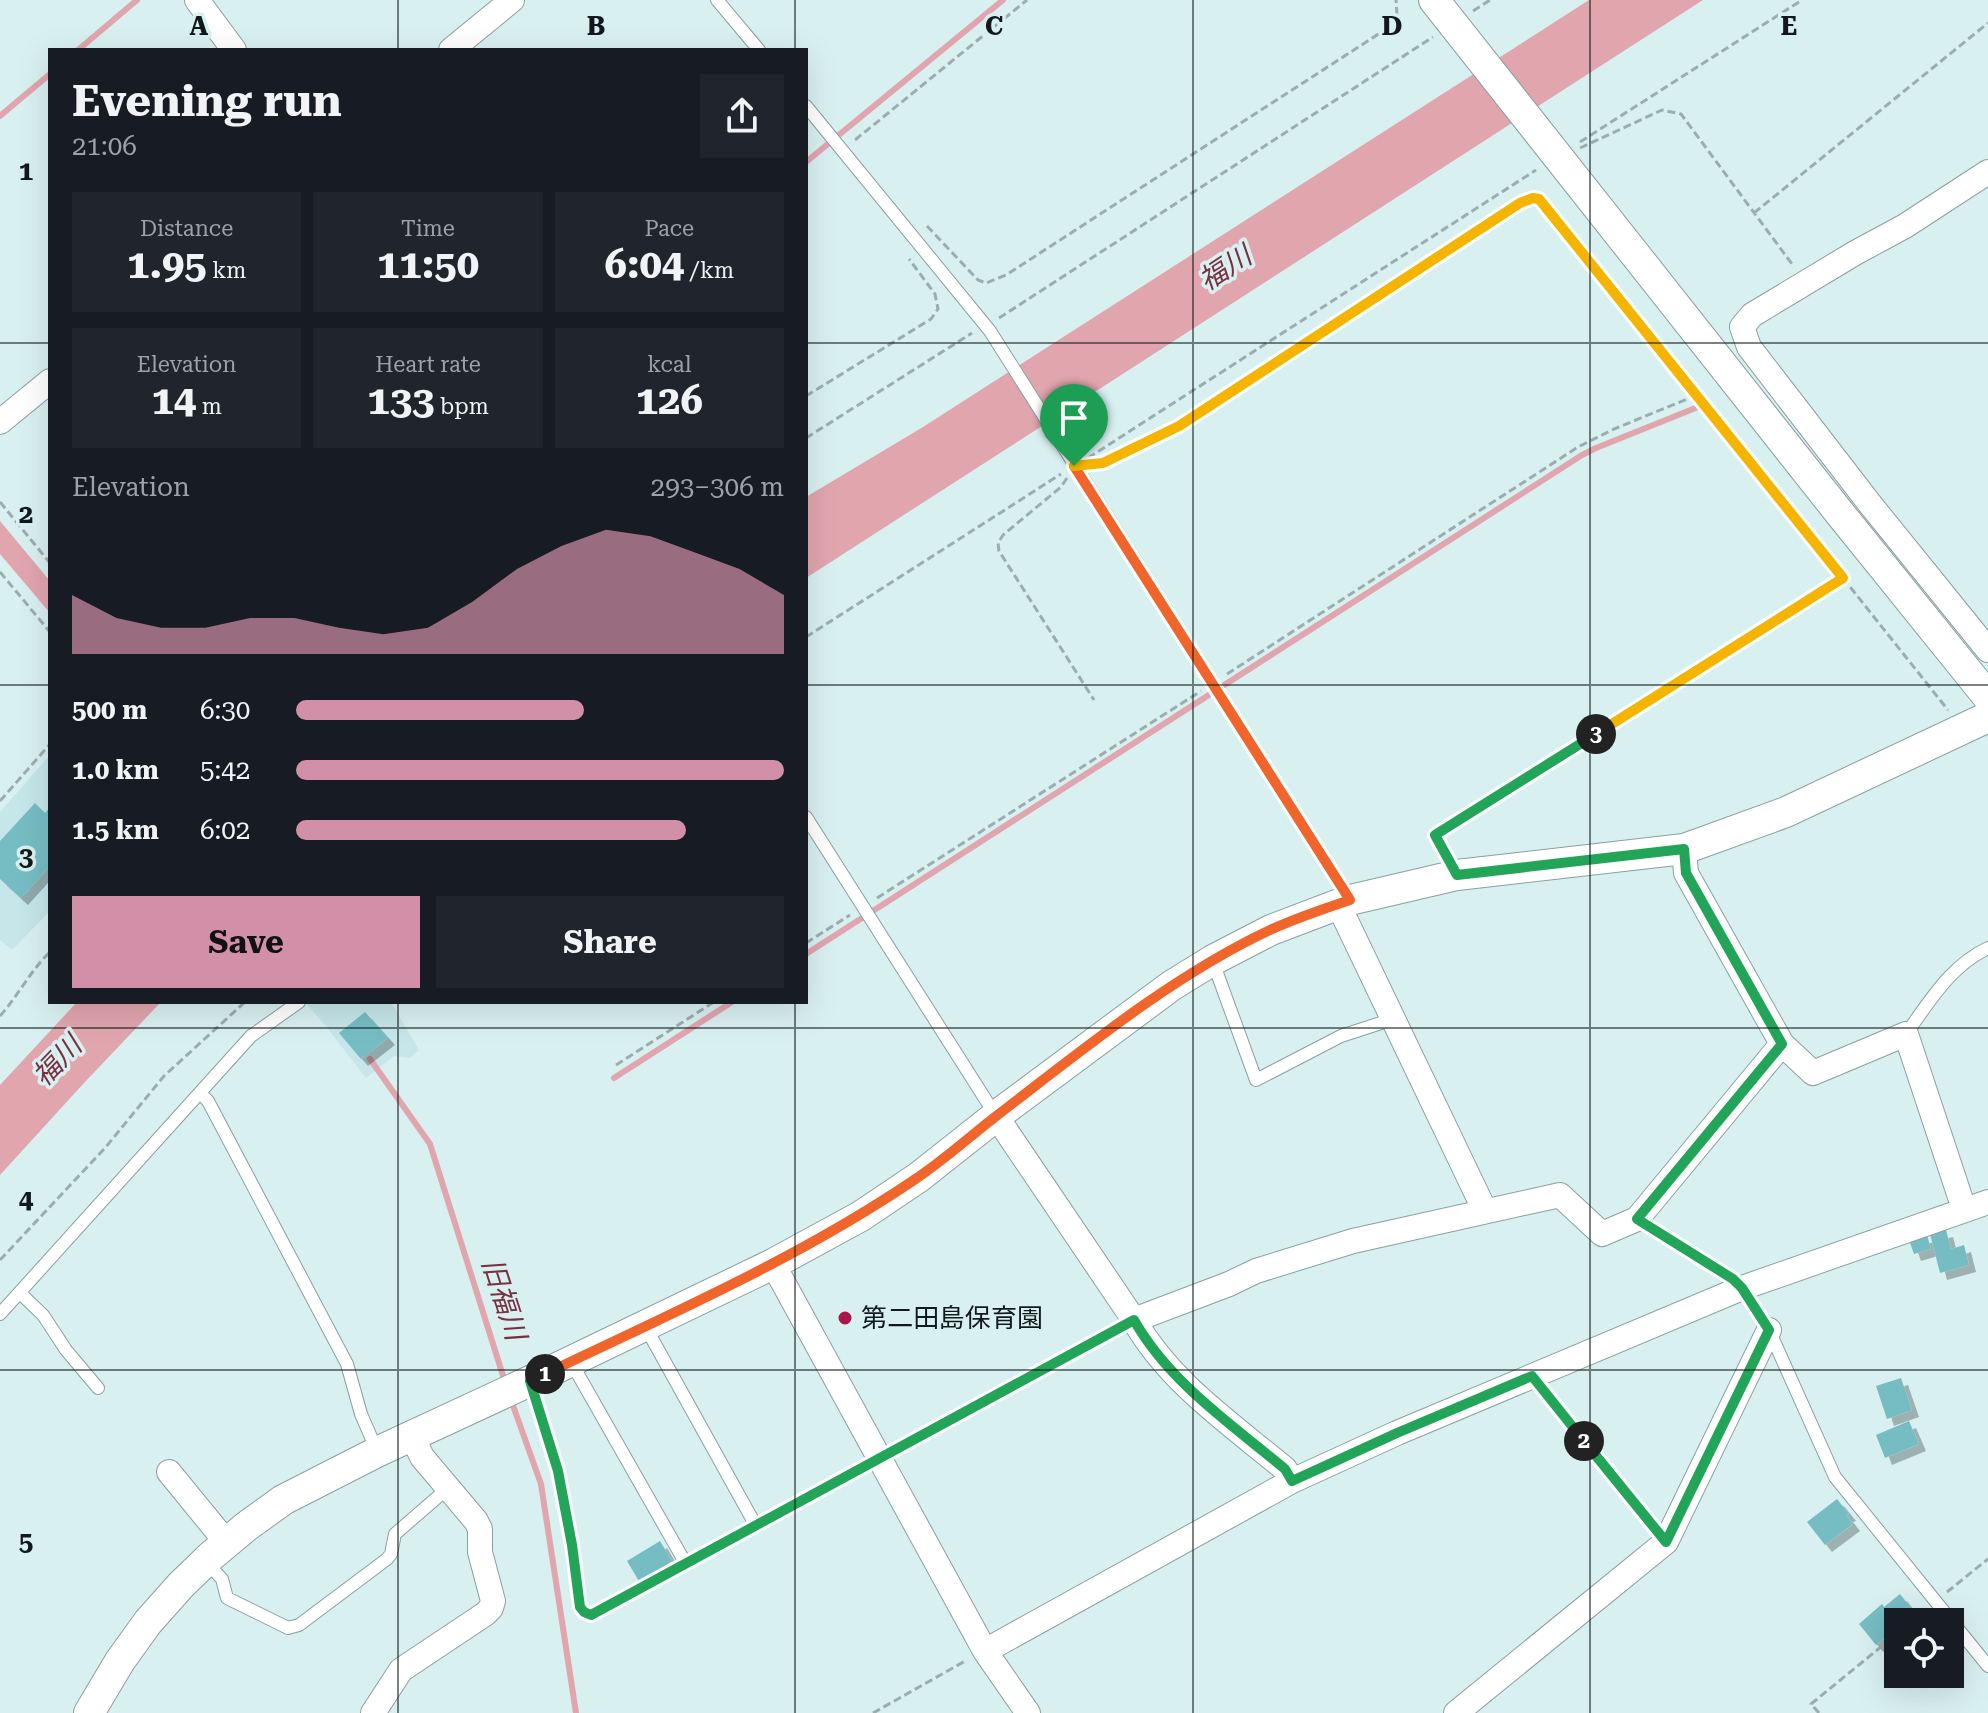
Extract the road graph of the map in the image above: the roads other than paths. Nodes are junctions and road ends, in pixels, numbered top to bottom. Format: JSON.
{"nodes":[{"id":1,"x":197,"y":0,"type":"edge"},
{"id":2,"x":512,"y":0,"type":"edge"},
{"id":3,"x":717,"y":0,"type":"edge"},
{"id":4,"x":1448,"y":18,"type":"edge"},
{"id":5,"x":233,"y":48,"type":"edge"},
{"id":6,"x":453,"y":48,"type":"edge"},
{"id":7,"x":757,"y":48,"type":"edge"},
{"id":8,"x":808,"y":108,"type":"edge"},
{"id":9,"x":1988,"y":172,"type":"edge"},
{"id":10,"x":48,"y":383,"type":"edge"},
{"id":11,"x":0,"y":422,"type":"edge"},
{"id":12,"x":1988,"y":650,"type":"edge"},
{"id":13,"x":1988,"y":697,"type":"edge"},
{"id":14,"x":1976,"y":723,"type":"edge"},
{"id":15,"x":808,"y":820,"type":"edge"},
{"id":16,"x":1684,"y":849,"type":"junction"},
{"id":17,"x":1344,"y":902,"type":"junction"},
{"id":18,"x":1988,"y":948,"type":"edge"},
{"id":19,"x":1213,"y":960,"type":"junction"},
{"id":20,"x":296,"y":1004,"type":"edge"},
{"id":21,"x":1393,"y":1019,"type":"junction"},
{"id":22,"x":1906,"y":1034,"type":"junction"},
{"id":23,"x":1782,"y":1044,"type":"junction"},
{"id":24,"x":200,"y":1093,"type":"junction"},
{"id":25,"x":996,"y":1116,"type":"junction"},
{"id":26,"x":1988,"y":1202,"type":"edge"},
{"id":27,"x":1964,"y":1209,"type":"junction"},
{"id":28,"x":1485,"y":1211,"type":"junction"},
{"id":29,"x":1637,"y":1219,"type":"junction"},
{"id":30,"x":773,"y":1264,"type":"junction"},
{"id":31,"x":1742,"y":1288,"type":"junction"},
{"id":32,"x":20,"y":1293,"type":"junction"},
{"id":33,"x":0,"y":1314,"type":"edge"},
{"id":34,"x":1134,"y":1320,"type":"junction"},
{"id":35,"x":645,"y":1326,"type":"junction"},
{"id":36,"x":1769,"y":1330,"type":"junction"},
{"id":37,"x":571,"y":1362,"type":"junction"},
{"id":38,"x":1532,"y":1376,"type":"junction"},
{"id":39,"x":530,"y":1381,"type":"junction"},
{"id":40,"x":98,"y":1388,"type":"dead end"},
{"id":41,"x":412,"y":1436,"type":"junction"},
{"id":42,"x":377,"y":1452,"type":"junction"},
{"id":43,"x":880,"y":1458,"type":"junction"},
{"id":44,"x":169,"y":1472,"type":"dead end"},
{"id":45,"x":1292,"y":1481,"type":"junction"},
{"id":46,"x":448,"y":1488,"type":"junction"},
{"id":47,"x":756,"y":1526,"type":"junction"},
{"id":48,"x":1666,"y":1542,"type":"junction"},
{"id":49,"x":216,"y":1552,"type":"junction"},
{"id":50,"x":686,"y":1564,"type":"junction"},
{"id":51,"x":985,"y":1651,"type":"junction"},
{"id":52,"x":1988,"y":1666,"type":"edge"},
{"id":53,"x":89,"y":1713,"type":"edge"},
{"id":54,"x":373,"y":1713,"type":"edge"},
{"id":55,"x":1028,"y":1713,"type":"edge"},
{"id":56,"x":1456,"y":1713,"type":"edge"}],
"edges":[{"from":1,"to":5,"type":"street"},
{"from":2,"to":6,"type":"street"},
{"from":3,"to":7,"type":"lane"},
{"from":4,"to":13,"type":"street"},
{"from":8,"to":17,"type":"lane"},
{"from":9,"to":12,"type":"street"},
{"from":10,"to":11,"type":"street"},
{"from":14,"to":16,"type":"street"},
{"from":15,"to":25,"type":"lane"},
{"from":16,"to":17,"type":"street"},
{"from":16,"to":23,"type":"street"},
{"from":17,"to":19,"type":"street"},
{"from":17,"to":21,"type":"street"},
{"from":18,"to":22,"type":"lane"},
{"from":19,"to":21,"type":"lane"},
{"from":19,"to":25,"type":"street"},
{"from":20,"to":24,"type":"lane"},
{"from":21,"to":28,"type":"street"},
{"from":22,"to":23,"type":"street"},
{"from":22,"to":27,"type":"street"},
{"from":23,"to":29,"type":"street"},
{"from":24,"to":32,"type":"lane"},
{"from":24,"to":42,"type":"lane"},
{"from":25,"to":30,"type":"street"},
{"from":25,"to":34,"type":"street"},
{"from":26,"to":27,"type":"street"},
{"from":27,"to":31,"type":"street"},
{"from":28,"to":29,"type":"street"},
{"from":28,"to":34,"type":"street"},
{"from":29,"to":31,"type":"lane"},
{"from":30,"to":35,"type":"street"},
{"from":30,"to":43,"type":"street"},
{"from":31,"to":36,"type":"lane"},
{"from":31,"to":38,"type":"street"},
{"from":32,"to":33,"type":"lane"},
{"from":32,"to":40,"type":"lane"},
{"from":34,"to":43,"type":"lane"},
{"from":34,"to":45,"type":"street"},
{"from":35,"to":37,"type":"street"},
{"from":35,"to":47,"type":"lane"},
{"from":36,"to":48,"type":"street"},
{"from":36,"to":52,"type":"lane"},
{"from":37,"to":39,"type":"street"},
{"from":37,"to":50,"type":"lane"},
{"from":38,"to":45,"type":"street"},
{"from":38,"to":48,"type":"lane"},
{"from":39,"to":41,"type":"street"},
{"from":39,"to":50,"type":"lane"},
{"from":41,"to":42,"type":"street"},
{"from":41,"to":46,"type":"street"},
{"from":42,"to":49,"type":"street"},
{"from":43,"to":47,"type":"lane"},
{"from":43,"to":51,"type":"street"},
{"from":44,"to":49,"type":"street"},
{"from":45,"to":51,"type":"street"},
{"from":46,"to":49,"type":"lane"},
{"from":46,"to":54,"type":"street"},
{"from":47,"to":50,"type":"lane"},
{"from":48,"to":56,"type":"street"},
{"from":49,"to":53,"type":"street"},
{"from":51,"to":55,"type":"street"}]}
